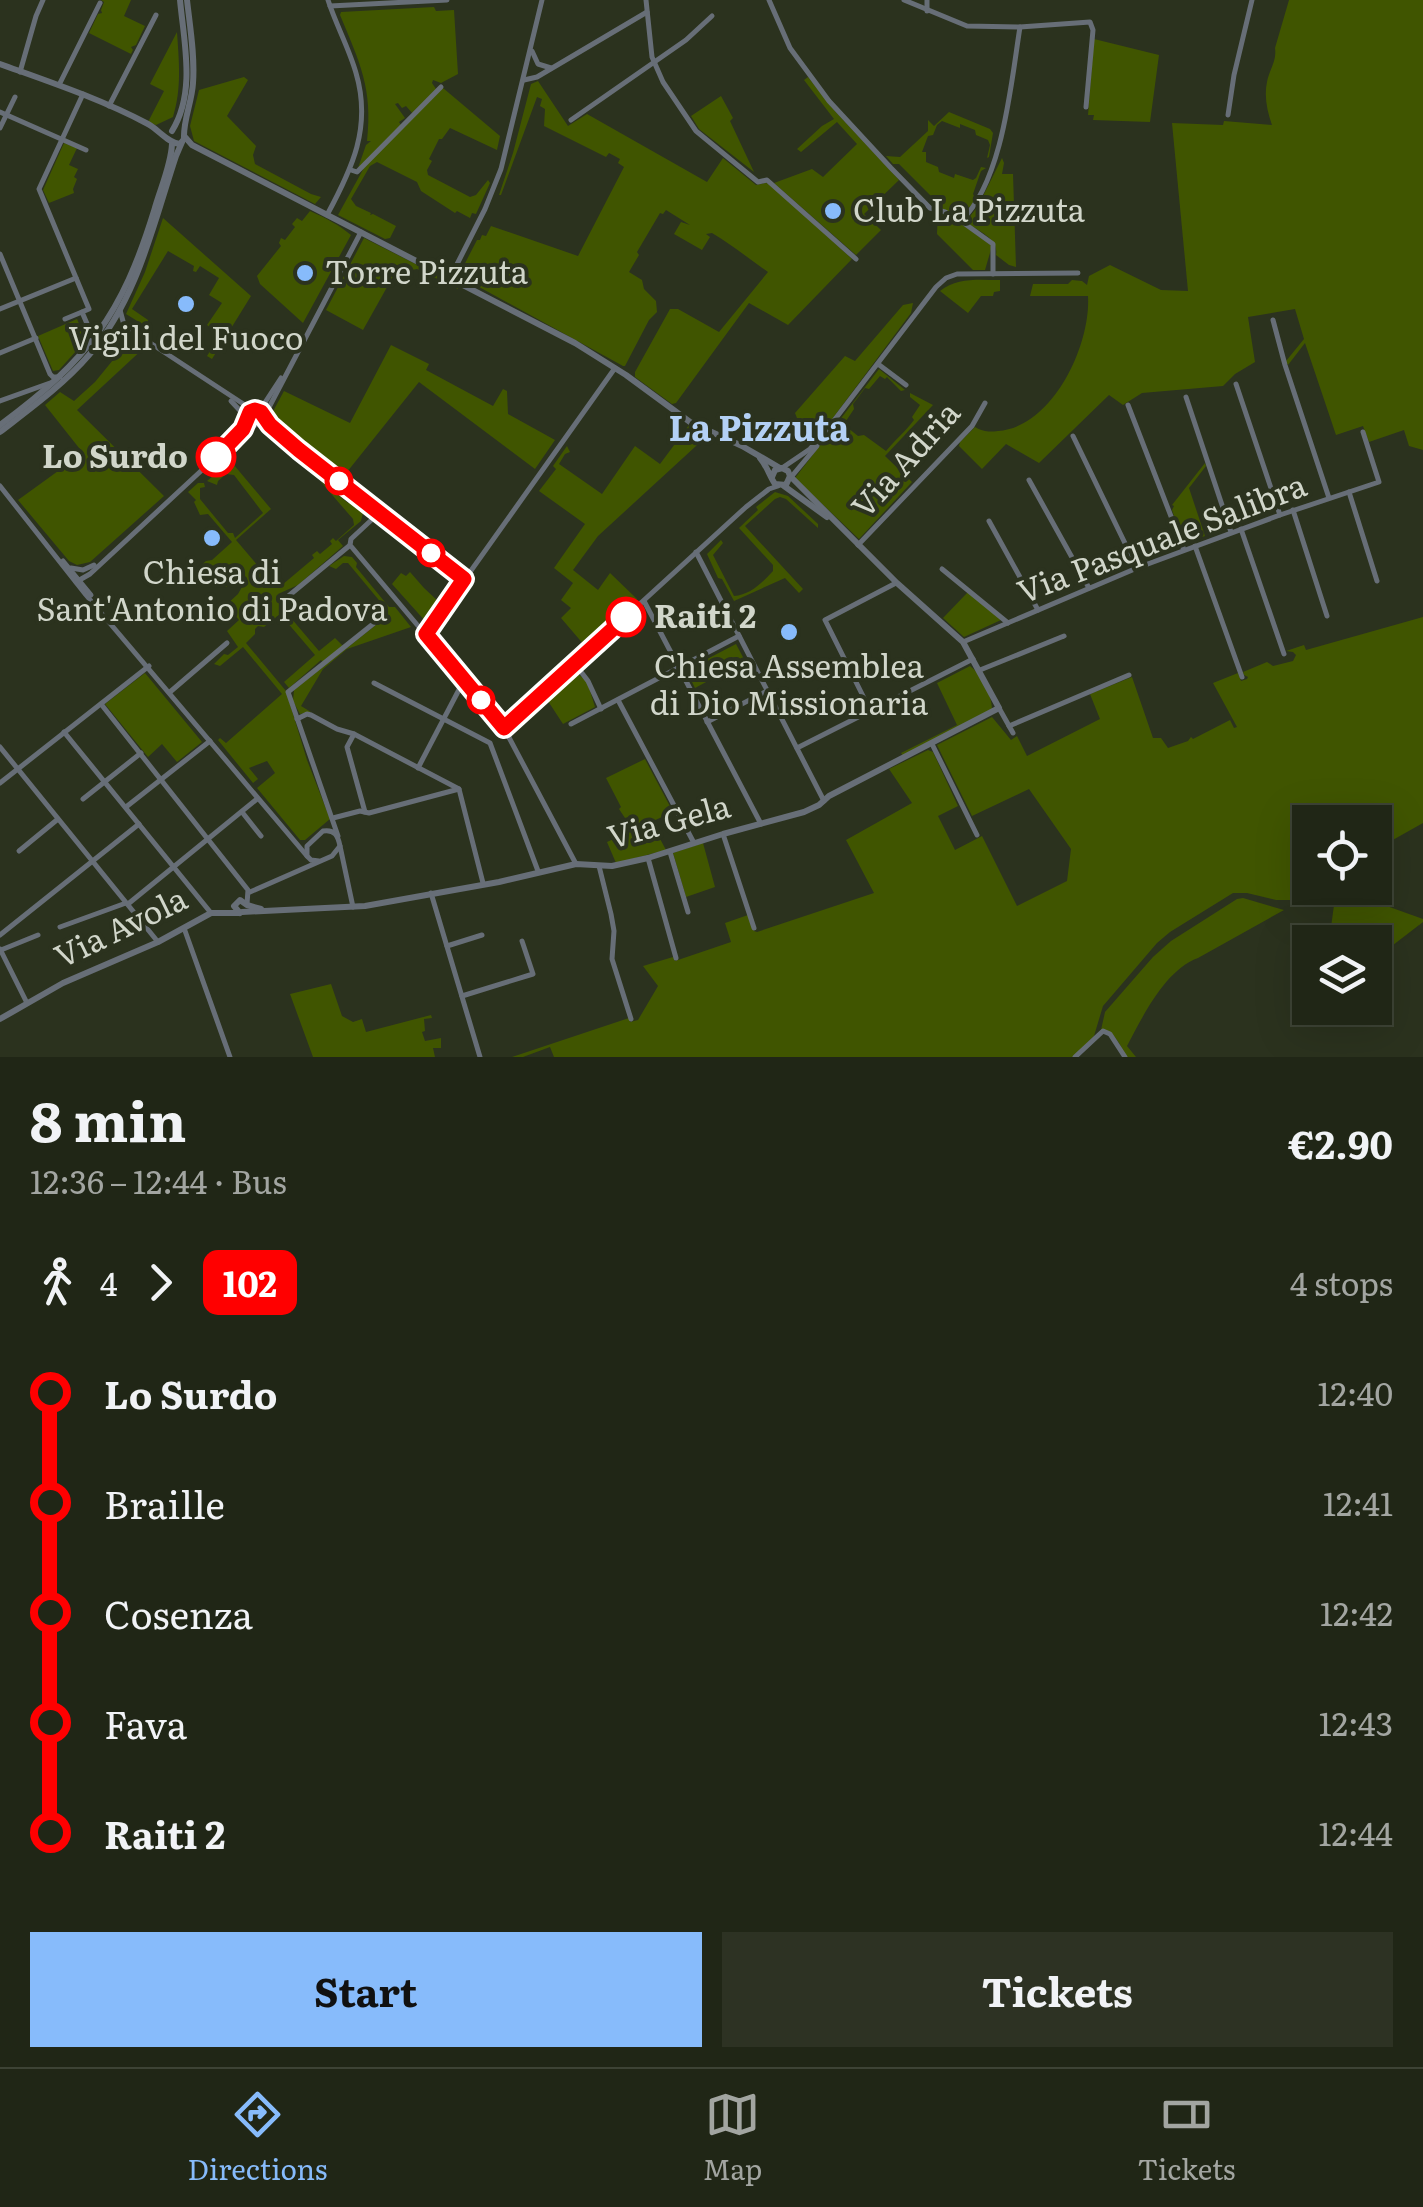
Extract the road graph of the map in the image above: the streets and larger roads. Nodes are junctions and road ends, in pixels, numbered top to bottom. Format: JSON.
{"nodes":[{"id":1,"x":43,"y":0,"type":"edge"},
{"id":2,"x":184,"y":0,"type":"edge"},
{"id":3,"x":447,"y":0,"type":"edge"},
{"id":4,"x":542,"y":0,"type":"edge"},
{"id":5,"x":646,"y":0,"type":"edge"},
{"id":6,"x":769,"y":0,"type":"edge"},
{"id":7,"x":904,"y":0,"type":"edge"},
{"id":8,"x":926,"y":0,"type":"edge"},
{"id":9,"x":1252,"y":0,"type":"edge"},
{"id":10,"x":100,"y":2,"type":"edge"},
{"id":11,"x":329,"y":3,"type":"edge"},
{"id":12,"x":927,"y":11,"type":"junction"},
{"id":13,"x":647,"y":12,"type":"junction"},
{"id":14,"x":156,"y":14,"type":"dead end"},
{"id":15,"x":712,"y":16,"type":"dead end"},
{"id":16,"x":1020,"y":28,"type":"junction"},
{"id":17,"x":532,"y":49,"type":"junction"},
{"id":18,"x":654,"y":62,"type":"junction"},
{"id":19,"x":0,"y":64,"type":"edge"},
{"id":20,"x":554,"y":67,"type":"junction"},
{"id":21,"x":20,"y":72,"type":"junction"},
{"id":22,"x":524,"y":80,"type":"junction"},
{"id":23,"x":60,"y":85,"type":"junction"},
{"id":24,"x":441,"y":87,"type":"dead end"},
{"id":25,"x":83,"y":94,"type":"junction"},
{"id":26,"x":14,"y":97,"type":"dead end"},
{"id":27,"x":109,"y":106,"type":"junction"},
{"id":28,"x":1086,"y":107,"type":"dead end"},
{"id":29,"x":3,"y":113,"type":"edge"},
{"id":30,"x":1228,"y":115,"type":"dead end"},
{"id":31,"x":571,"y":120,"type":"dead end"},
{"id":32,"x":0,"y":128,"type":"edge"},
{"id":33,"x":177,"y":138,"type":"junction"},
{"id":34,"x":62,"y":139,"type":"junction"},
{"id":35,"x":86,"y":150,"type":"dead end"},
{"id":36,"x":351,"y":170,"type":"junction"},
{"id":37,"x":327,"y":215,"type":"junction"},
{"id":38,"x":961,"y":221,"type":"junction"},
{"id":39,"x":361,"y":232,"type":"junction"},
{"id":40,"x":0,"y":254,"type":"edge"},
{"id":41,"x":856,"y":259,"type":"dead end"},
{"id":42,"x":1078,"y":273,"type":"dead end"},
{"id":43,"x":993,"y":274,"type":"junction"},
{"id":44,"x":76,"y":278,"type":"junction"},
{"id":45,"x":450,"y":278,"type":"junction"},
{"id":46,"x":20,"y":301,"type":"junction"},
{"id":47,"x":0,"y":310,"type":"edge"},
{"id":48,"x":120,"y":310,"type":"junction"},
{"id":49,"x":82,"y":312,"type":"junction"},
{"id":50,"x":65,"y":319,"type":"dead end"},
{"id":51,"x":1273,"y":320,"type":"dead end"},
{"id":52,"x":106,"y":332,"type":"junction"},
{"id":53,"x":134,"y":333,"type":"junction"},
{"id":54,"x":36,"y":338,"type":"junction"},
{"id":55,"x":94,"y":341,"type":"junction"},
{"id":56,"x":0,"y":353,"type":"edge"},
{"id":57,"x":878,"y":364,"type":"junction"},
{"id":58,"x":616,"y":368,"type":"junction"},
{"id":59,"x":286,"y":372,"type":"junction"},
{"id":60,"x":60,"y":377,"type":"junction"},
{"id":61,"x":210,"y":382,"type":"junction"},
{"id":62,"x":53,"y":383,"type":"junction"},
{"id":63,"x":1236,"y":384,"type":"dead end"},
{"id":64,"x":906,"y":386,"type":"dead end"},
{"id":65,"x":1186,"y":396,"type":"dead end"},
{"id":66,"x":0,"y":401,"type":"edge"},
{"id":67,"x":985,"y":403,"type":"dead end"},
{"id":68,"x":1128,"y":405,"type":"dead end"},
{"id":69,"x":255,"y":410,"type":"junction"},
{"id":70,"x":265,"y":417,"type":"junction"},
{"id":71,"x":248,"y":419,"type":"junction"},
{"id":72,"x":257,"y":425,"type":"junction"},
{"id":73,"x":0,"y":428,"type":"edge"},
{"id":74,"x":826,"y":431,"type":"junction"},
{"id":75,"x":1363,"y":432,"type":"dead end"},
{"id":76,"x":1073,"y":436,"type":"dead end"},
{"id":77,"x":299,"y":450,"type":"junction"},
{"id":78,"x":755,"y":453,"type":"junction"},
{"id":79,"x":216,"y":457,"type":"junction"},
{"id":80,"x":781,"y":468,"type":"junction"},
{"id":81,"x":772,"y":477,"type":"junction"},
{"id":82,"x":1029,"y":480,"type":"dead end"},
{"id":83,"x":787,"y":481,"type":"junction"},
{"id":84,"x":0,"y":486,"type":"edge"},
{"id":85,"x":1348,"y":492,"type":"junction"},
{"id":86,"x":1329,"y":498,"type":"junction"},
{"id":87,"x":366,"y":502,"type":"junction"},
{"id":88,"x":746,"y":507,"type":"junction"},
{"id":89,"x":1293,"y":510,"type":"junction"},
{"id":90,"x":380,"y":512,"type":"junction"},
{"id":91,"x":1280,"y":515,"type":"junction"},
{"id":92,"x":989,"y":522,"type":"dead end"},
{"id":93,"x":366,"y":526,"type":"junction"},
{"id":94,"x":1241,"y":529,"type":"junction"},
{"id":95,"x":1232,"y":532,"type":"junction"},
{"id":96,"x":858,"y":546,"type":"junction"},
{"id":97,"x":1195,"y":546,"type":"junction"},
{"id":98,"x":348,"y":547,"type":"junction"},
{"id":99,"x":51,"y":550,"type":"junction"},
{"id":100,"x":1184,"y":550,"type":"junction"},
{"id":101,"x":696,"y":552,"type":"junction"},
{"id":102,"x":68,"y":567,"type":"junction"},
{"id":103,"x":1137,"y":568,"type":"junction"},
{"id":104,"x":942,"y":569,"type":"dead end"},
{"id":105,"x":89,"y":571,"type":"junction"},
{"id":106,"x":464,"y":579,"type":"junction"},
{"id":107,"x":78,"y":580,"type":"junction"},
{"id":108,"x":1377,"y":581,"type":"dead end"},
{"id":109,"x":897,"y":583,"type":"junction"},
{"id":110,"x":1089,"y":588,"type":"junction"},
{"id":111,"x":88,"y":590,"type":"junction"},
{"id":112,"x":286,"y":598,"type":"dead end"},
{"id":113,"x":643,"y":601,"type":"junction"},
{"id":114,"x":98,"y":606,"type":"junction"},
{"id":115,"x":1038,"y":610,"type":"junction"},
{"id":116,"x":1327,"y":616,"type":"dead end"},
{"id":117,"x":378,"y":620,"type":"dead end"},
{"id":118,"x":1008,"y":623,"type":"junction"},
{"id":119,"x":426,"y":634,"type":"junction"},
{"id":120,"x":739,"y":636,"type":"junction"},
{"id":121,"x":1064,"y":636,"type":"dead end"},
{"id":122,"x":963,"y":642,"type":"junction"},
{"id":123,"x":227,"y":643,"type":"dead end"},
{"id":124,"x":1284,"y":654,"type":"dead end"},
{"id":125,"x":973,"y":659,"type":"junction"},
{"id":126,"x":574,"y":664,"type":"junction"},
{"id":127,"x":149,"y":666,"type":"junction"},
{"id":128,"x":679,"y":668,"type":"junction"},
{"id":129,"x":980,"y":670,"type":"junction"},
{"id":130,"x":1129,"y":675,"type":"dead end"},
{"id":131,"x":1242,"y":677,"type":"dead end"},
{"id":132,"x":464,"y":680,"type":"junction"},
{"id":133,"x":374,"y":682,"type":"dead end"},
{"id":134,"x":767,"y":691,"type":"junction"},
{"id":135,"x":170,"y":692,"type":"junction"},
{"id":136,"x":618,"y":700,"type":"junction"},
{"id":137,"x":101,"y":704,"type":"junction"},
{"id":138,"x":601,"y":708,"type":"junction"},
{"id":139,"x":1000,"y":708,"type":"junction"},
{"id":140,"x":870,"y":710,"type":"junction"},
{"id":141,"x":298,"y":719,"type":"junction"},
{"id":142,"x":443,"y":720,"type":"junction"},
{"id":143,"x":708,"y":722,"type":"junction"},
{"id":144,"x":571,"y":724,"type":"dead end"},
{"id":145,"x":504,"y":728,"type":"junction"},
{"id":146,"x":64,"y":732,"type":"junction"},
{"id":147,"x":354,"y":734,"type":"junction"},
{"id":148,"x":210,"y":741,"type":"junction"},
{"id":149,"x":932,"y":744,"type":"junction"},
{"id":150,"x":0,"y":747,"type":"edge"},
{"id":151,"x":796,"y":748,"type":"junction"},
{"id":152,"x":141,"y":753,"type":"junction"},
{"id":153,"x":418,"y":768,"type":"junction"},
{"id":154,"x":18,"y":769,"type":"junction"},
{"id":155,"x":162,"y":779,"type":"junction"},
{"id":156,"x":105,"y":782,"type":"junction"},
{"id":157,"x":0,"y":783,"type":"edge"},
{"id":158,"x":459,"y":790,"type":"junction"},
{"id":159,"x":258,"y":799,"type":"junction"},
{"id":160,"x":83,"y":800,"type":"dead end"},
{"id":161,"x":824,"y":801,"type":"junction"},
{"id":162,"x":126,"y":807,"type":"junction"},
{"id":163,"x":242,"y":812,"type":"junction"},
{"id":164,"x":365,"y":812,"type":"junction"},
{"id":165,"x":333,"y":818,"type":"junction"},
{"id":166,"x":58,"y":819,"type":"junction"},
{"id":167,"x":140,"y":824,"type":"junction"},
{"id":168,"x":761,"y":824,"type":"junction"},
{"id":169,"x":323,"y":831,"type":"junction"},
{"id":170,"x":723,"y":834,"type":"junction"},
{"id":171,"x":977,"y":835,"type":"dead end"},
{"id":172,"x":261,"y":836,"type":"dead end"},
{"id":173,"x":338,"y":836,"type":"junction"},
{"id":174,"x":208,"y":840,"type":"junction"},
{"id":175,"x":295,"y":843,"type":"junction"},
{"id":176,"x":308,"y":843,"type":"junction"},
{"id":177,"x":694,"y":843,"type":"junction"},
{"id":178,"x":340,"y":846,"type":"junction"},
{"id":179,"x":19,"y":851,"type":"dead end"},
{"id":180,"x":670,"y":852,"type":"junction"},
{"id":181,"x":307,"y":856,"type":"junction"},
{"id":182,"x":332,"y":856,"type":"junction"},
{"id":183,"x":648,"y":858,"type":"junction"},
{"id":184,"x":93,"y":862,"type":"junction"},
{"id":185,"x":320,"y":862,"type":"junction"},
{"id":186,"x":344,"y":862,"type":"junction"},
{"id":187,"x":576,"y":864,"type":"junction"},
{"id":188,"x":600,"y":866,"type":"junction"},
{"id":189,"x":174,"y":867,"type":"junction"},
{"id":190,"x":538,"y":871,"type":"junction"},
{"id":191,"x":483,"y":884,"type":"junction"},
{"id":192,"x":250,"y":891,"type":"junction"},
{"id":193,"x":431,"y":893,"type":"junction"},
{"id":194,"x":127,"y":904,"type":"junction"},
{"id":195,"x":353,"y":907,"type":"junction"},
{"id":196,"x":244,"y":909,"type":"junction"},
{"id":197,"x":212,"y":912,"type":"junction"},
{"id":198,"x":688,"y":912,"type":"dead end"},
{"id":199,"x":184,"y":927,"type":"junction"},
{"id":200,"x":60,"y":928,"type":"dead end"},
{"id":201,"x":754,"y":928,"type":"dead end"},
{"id":202,"x":482,"y":935,"type":"dead end"},
{"id":203,"x":0,"y":936,"type":"edge"},
{"id":204,"x":38,"y":936,"type":"dead end"},
{"id":205,"x":522,"y":941,"type":"dead end"},
{"id":206,"x":158,"y":942,"type":"junction"},
{"id":207,"x":447,"y":946,"type":"junction"},
{"id":208,"x":0,"y":949,"type":"edge"},
{"id":209,"x":676,"y":958,"type":"dead end"},
{"id":210,"x":462,"y":996,"type":"junction"},
{"id":211,"x":28,"y":1002,"type":"junction"},
{"id":212,"x":0,"y":1019,"type":"edge"},
{"id":213,"x":631,"y":1019,"type":"dead end"},
{"id":214,"x":230,"y":1057,"type":"edge"},
{"id":215,"x":480,"y":1057,"type":"edge"},
{"id":216,"x":1075,"y":1057,"type":"edge"},
{"id":217,"x":1125,"y":1057,"type":"edge"}],
"edges":[{"from":1,"to":21,"type":"street"},
{"from":2,"to":33,"type":"street"},
{"from":3,"to":11,"type":"street"},
{"from":4,"to":17,"type":"street"},
{"from":5,"to":13,"type":"street"},
{"from":6,"to":38,"type":"street"},
{"from":7,"to":12,"type":"street"},
{"from":8,"to":12,"type":"street"},
{"from":9,"to":30,"type":"street"},
{"from":10,"to":23,"type":"street"},
{"from":11,"to":36,"type":"street"},
{"from":12,"to":16,"type":"street"},
{"from":13,"to":18,"type":"street"},
{"from":13,"to":20,"type":"street"},
{"from":14,"to":27,"type":"street"},
{"from":15,"to":18,"type":"street"},
{"from":16,"to":28,"type":"street"},
{"from":16,"to":38,"type":"street"},
{"from":17,"to":20,"type":"street"},
{"from":17,"to":22,"type":"street"},
{"from":18,"to":31,"type":"street"},
{"from":18,"to":41,"type":"street"},
{"from":19,"to":21,"type":"street"},
{"from":20,"to":22,"type":"street"},
{"from":21,"to":23,"type":"street"},
{"from":22,"to":45,"type":"street"},
{"from":23,"to":25,"type":"street"},
{"from":24,"to":36,"type":"street"},
{"from":25,"to":27,"type":"street"},
{"from":25,"to":34,"type":"street"},
{"from":26,"to":29,"type":"street"},
{"from":27,"to":33,"type":"street"},
{"from":29,"to":32,"type":"street"},
{"from":29,"to":34,"type":"street"},
{"from":33,"to":37,"type":"street"},
{"from":33,"to":48,"type":"street"},
{"from":33,"to":55,"type":"street"},
{"from":34,"to":35,"type":"street"},
{"from":34,"to":44,"type":"street"},
{"from":36,"to":37,"type":"street"},
{"from":37,"to":39,"type":"street"},
{"from":38,"to":43,"type":"street"},
{"from":39,"to":45,"type":"street"},
{"from":39,"to":59,"type":"street"},
{"from":40,"to":46,"type":"street"},
{"from":42,"to":43,"type":"street"},
{"from":43,"to":57,"type":"street"},
{"from":44,"to":46,"type":"street"},
{"from":44,"to":49,"type":"street"},
{"from":45,"to":58,"type":"street"},
{"from":46,"to":47,"type":"street"},
{"from":46,"to":54,"type":"street"},
{"from":48,"to":52,"type":"street"},
{"from":48,"to":53,"type":"street"},
{"from":49,"to":50,"type":"street"},
{"from":49,"to":55,"type":"street"},
{"from":51,"to":86,"type":"street"},
{"from":52,"to":53,"type":"street"},
{"from":52,"to":73,"type":"street"},
{"from":53,"to":61,"type":"street"},
{"from":54,"to":56,"type":"street"},
{"from":54,"to":60,"type":"street"},
{"from":55,"to":60,"type":"street"},
{"from":57,"to":64,"type":"street"},
{"from":57,"to":74,"type":"street"},
{"from":58,"to":78,"type":"street"},
{"from":58,"to":106,"type":"street"},
{"from":59,"to":69,"type":"street"},
{"from":59,"to":70,"type":"street"},
{"from":60,"to":62,"type":"street"},
{"from":61,"to":69,"type":"street"},
{"from":61,"to":71,"type":"street"},
{"from":62,"to":66,"type":"street"},
{"from":62,"to":73,"type":"street"},
{"from":63,"to":91,"type":"street"},
{"from":65,"to":95,"type":"street"},
{"from":67,"to":96,"type":"street","name":"Via Adria"},
{"from":68,"to":100,"type":"street"},
{"from":69,"to":70,"type":"street"},
{"from":69,"to":71,"type":"street"},
{"from":70,"to":72,"type":"street"},
{"from":70,"to":77,"type":"street"},
{"from":71,"to":72,"type":"street"},
{"from":71,"to":79,"type":"street"},
{"from":72,"to":77,"type":"street"},
{"from":72,"to":79,"type":"street"},
{"from":74,"to":80,"type":"street"},
{"from":74,"to":83,"type":"street"},
{"from":75,"to":85,"type":"street","name":"Via Pasquale Salibra"},
{"from":76,"to":103,"type":"street"},
{"from":77,"to":87,"type":"street"},
{"from":78,"to":80,"type":"street"},
{"from":78,"to":81,"type":"street"},
{"from":79,"to":105,"type":"street"},
{"from":80,"to":81,"type":"street"},
{"from":80,"to":83,"type":"street"},
{"from":81,"to":83,"type":"street"},
{"from":81,"to":88,"type":"street"},
{"from":82,"to":110,"type":"street"},
{"from":83,"to":88,"type":"street"},
{"from":83,"to":96,"type":"street"},
{"from":84,"to":99,"type":"street"},
{"from":85,"to":86,"type":"street","name":"Via Pasquale Salibra"},
{"from":85,"to":108,"type":"street"},
{"from":86,"to":89,"type":"street","name":"Via Pasquale Salibra"},
{"from":87,"to":90,"type":"street"},
{"from":87,"to":93,"type":"street"},
{"from":88,"to":101,"type":"street"},
{"from":89,"to":91,"type":"street","name":"Via Pasquale Salibra"},
{"from":89,"to":116,"type":"street"},
{"from":90,"to":93,"type":"street"},
{"from":90,"to":106,"type":"street"},
{"from":91,"to":94,"type":"street","name":"Via Pasquale Salibra"},
{"from":92,"to":115,"type":"street"},
{"from":93,"to":98,"type":"street"},
{"from":94,"to":95,"type":"street","name":"Via Pasquale Salibra"},
{"from":94,"to":124,"type":"street"},
{"from":95,"to":97,"type":"street","name":"Via Pasquale Salibra"},
{"from":96,"to":109,"type":"street"},
{"from":97,"to":100,"type":"street","name":"Via Pasquale Salibra"},
{"from":97,"to":131,"type":"street"},
{"from":98,"to":112,"type":"street"},
{"from":98,"to":119,"type":"street"},
{"from":99,"to":102,"type":"street"},
{"from":99,"to":107,"type":"street"},
{"from":100,"to":103,"type":"street","name":"Via Pasquale Salibra"},
{"from":101,"to":113,"type":"street"},
{"from":101,"to":120,"type":"street"},
{"from":102,"to":105,"type":"street"},
{"from":102,"to":107,"type":"street"},
{"from":103,"to":110,"type":"street","name":"Via Pasquale Salibra"},
{"from":104,"to":118,"type":"street"},
{"from":105,"to":107,"type":"street"},
{"from":105,"to":111,"type":"street"},
{"from":106,"to":119,"type":"street"},
{"from":107,"to":111,"type":"street"},
{"from":107,"to":114,"type":"street"},
{"from":109,"to":122,"type":"street"},
{"from":109,"to":140,"type":"street"},
{"from":110,"to":115,"type":"street","name":"Via Pasquale Salibra"},
{"from":111,"to":114,"type":"street"},
{"from":113,"to":126,"type":"street"},
{"from":113,"to":128,"type":"street"},
{"from":114,"to":127,"type":"street"},
{"from":115,"to":118,"type":"street","name":"Via Pasquale Salibra"},
{"from":117,"to":141,"type":"street"},
{"from":118,"to":122,"type":"street","name":"Via Pasquale Salibra"},
{"from":119,"to":132,"type":"street"},
{"from":120,"to":128,"type":"street"},
{"from":120,"to":134,"type":"street"},
{"from":121,"to":129,"type":"street"},
{"from":122,"to":125,"type":"street"},
{"from":123,"to":135,"type":"street"},
{"from":125,"to":129,"type":"street"},
{"from":125,"to":140,"type":"street"},
{"from":126,"to":138,"type":"street"},
{"from":126,"to":145,"type":"street"},
{"from":127,"to":135,"type":"street"},
{"from":127,"to":137,"type":"street"},
{"from":128,"to":136,"type":"street"},
{"from":128,"to":143,"type":"street"},
{"from":129,"to":139,"type":"street"},
{"from":130,"to":139,"type":"street"},
{"from":132,"to":142,"type":"street"},
{"from":132,"to":145,"type":"street"},
{"from":133,"to":142,"type":"street"},
{"from":134,"to":143,"type":"street"},
{"from":134,"to":151,"type":"street"},
{"from":135,"to":148,"type":"street"},
{"from":136,"to":138,"type":"street"},
{"from":136,"to":177,"type":"street"},
{"from":137,"to":146,"type":"street"},
{"from":137,"to":152,"type":"street"},
{"from":138,"to":144,"type":"street"},
{"from":139,"to":149,"type":"street","name":"Via Gela"},
{"from":140,"to":151,"type":"street"},
{"from":141,"to":147,"type":"street"},
{"from":141,"to":165,"type":"street"},
{"from":142,"to":153,"type":"street"},
{"from":142,"to":190,"type":"street"},
{"from":143,"to":168,"type":"street"},
{"from":145,"to":187,"type":"street"},
{"from":146,"to":154,"type":"street"},
{"from":146,"to":156,"type":"street"},
{"from":147,"to":153,"type":"street"},
{"from":147,"to":164,"type":"street"},
{"from":148,"to":155,"type":"street"},
{"from":148,"to":159,"type":"street"},
{"from":149,"to":161,"type":"street","name":"Via Gela"},
{"from":149,"to":171,"type":"street"},
{"from":150,"to":154,"type":"street"},
{"from":151,"to":161,"type":"street"},
{"from":152,"to":155,"type":"street"},
{"from":152,"to":156,"type":"street"},
{"from":153,"to":158,"type":"street"},
{"from":154,"to":157,"type":"street"},
{"from":154,"to":166,"type":"street"},
{"from":155,"to":162,"type":"street"},
{"from":155,"to":174,"type":"street"},
{"from":156,"to":160,"type":"street"},
{"from":156,"to":162,"type":"street"},
{"from":158,"to":164,"type":"street"},
{"from":158,"to":191,"type":"street"},
{"from":159,"to":163,"type":"street"},
{"from":159,"to":175,"type":"street"},
{"from":161,"to":168,"type":"street","name":"Via Gela"},
{"from":162,"to":167,"type":"street"},
{"from":163,"to":172,"type":"street"},
{"from":163,"to":174,"type":"street"},
{"from":164,"to":165,"type":"street"},
{"from":165,"to":169,"type":"street"},
{"from":165,"to":173,"type":"street"},
{"from":166,"to":179,"type":"street"},
{"from":166,"to":184,"type":"street"},
{"from":167,"to":184,"type":"street"},
{"from":167,"to":189,"type":"street"},
{"from":168,"to":170,"type":"street","name":"Via Gela"},
{"from":169,"to":173,"type":"street"},
{"from":169,"to":176,"type":"street"},
{"from":170,"to":177,"type":"street","name":"Via Gela"},
{"from":170,"to":201,"type":"street"},
{"from":173,"to":178,"type":"street"},
{"from":174,"to":189,"type":"street"},
{"from":174,"to":192,"type":"street"},
{"from":175,"to":176,"type":"street"},
{"from":175,"to":181,"type":"street"},
{"from":176,"to":181,"type":"street"},
{"from":177,"to":180,"type":"street","name":"Via Gela"},
{"from":178,"to":182,"type":"street"},
{"from":178,"to":186,"type":"street"},
{"from":180,"to":183,"type":"street","name":"Via Gela"},
{"from":180,"to":198,"type":"street"},
{"from":181,"to":185,"type":"street"},
{"from":182,"to":185,"type":"street"},
{"from":182,"to":186,"type":"street"},
{"from":183,"to":188,"type":"street","name":"Via Gela"},
{"from":183,"to":209,"type":"street"},
{"from":184,"to":194,"type":"street"},
{"from":184,"to":203,"type":"street"},
{"from":185,"to":192,"type":"street"},
{"from":186,"to":195,"type":"street"},
{"from":187,"to":188,"type":"street","name":"Via Gela"},
{"from":187,"to":190,"type":"street","name":"Via Gela"},
{"from":188,"to":213,"type":"street"},
{"from":189,"to":194,"type":"street"},
{"from":189,"to":197,"type":"street"},
{"from":190,"to":191,"type":"street","name":"Via Gela"},
{"from":191,"to":193,"type":"street","name":"Via Gela"},
{"from":192,"to":196,"type":"street"},
{"from":193,"to":195,"type":"street","name":"Via Gela"},
{"from":193,"to":207,"type":"street"},
{"from":194,"to":200,"type":"street"},
{"from":194,"to":206,"type":"street"},
{"from":195,"to":196,"type":"street","name":"Via Gela"},
{"from":196,"to":197,"type":"street","name":"Via Gela"},
{"from":196,"to":197,"type":"street","name":"Via Avola"},
{"from":197,"to":199,"type":"street","name":"Via Avola"},
{"from":199,"to":206,"type":"street","name":"Via Avola"},
{"from":199,"to":214,"type":"street"},
{"from":202,"to":207,"type":"street"},
{"from":204,"to":208,"type":"street"},
{"from":205,"to":210,"type":"street"},
{"from":206,"to":211,"type":"street","name":"Via Avola"},
{"from":207,"to":210,"type":"street"},
{"from":208,"to":211,"type":"street"},
{"from":210,"to":215,"type":"street"},
{"from":211,"to":212,"type":"street","name":"Via Avola"},
{"from":216,"to":217,"type":"street"}]}
